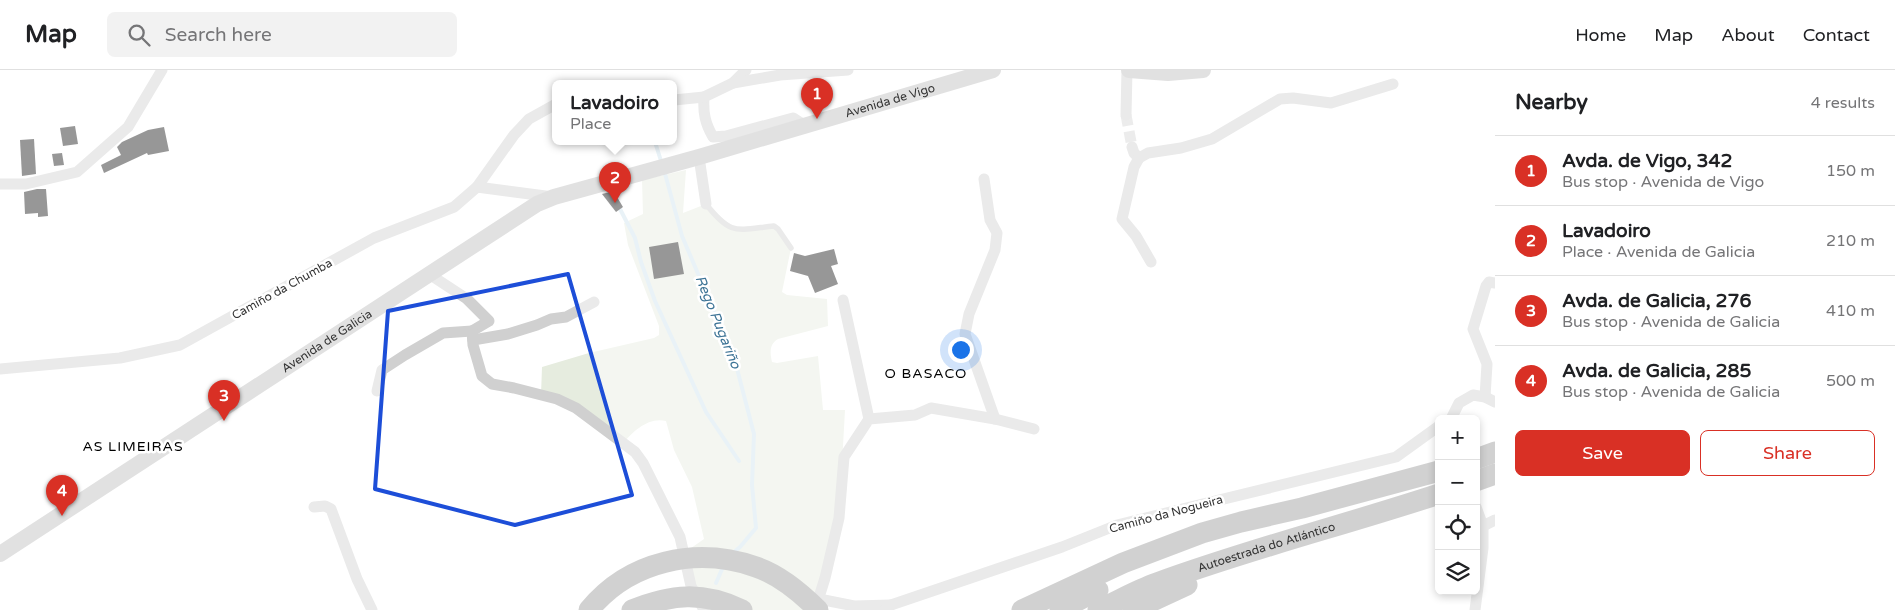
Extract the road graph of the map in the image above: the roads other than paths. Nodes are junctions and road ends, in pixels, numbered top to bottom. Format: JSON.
{"nodes":[{"id":1,"x":162,"y":70,"type":"edge"},
{"id":2,"x":746,"y":70,"type":"edge"},
{"id":3,"x":848,"y":70,"type":"edge"},
{"id":4,"x":993,"y":70,"type":"edge"},
{"id":5,"x":1128,"y":70,"type":"edge"},
{"id":6,"x":1203,"y":70,"type":"edge"},
{"id":7,"x":733,"y":83,"type":"junction"},
{"id":8,"x":1393,"y":84,"type":"dead end"},
{"id":9,"x":704,"y":97,"type":"junction"},
{"id":10,"x":677,"y":100,"type":"edge"},
{"id":11,"x":552,"y":106,"type":"edge"},
{"id":12,"x":1126,"y":114,"type":"tunnel mouth"},
{"id":13,"x":804,"y":125,"type":"junction"},
{"id":14,"x":1132,"y":147,"type":"tunnel mouth"},
{"id":15,"x":695,"y":158,"type":"junction"},
{"id":16,"x":1139,"y":158,"type":"junction"},
{"id":17,"x":671,"y":164,"type":"joint"},
{"id":18,"x":984,"y":179,"type":"dead end"},
{"id":19,"x":0,"y":184,"type":"edge"},
{"id":20,"x":477,"y":188,"type":"junction"},
{"id":21,"x":554,"y":197,"type":"junction"},
{"id":22,"x":706,"y":204,"type":"joint"},
{"id":23,"x":791,"y":248,"type":"dead end"},
{"id":24,"x":1151,"y":262,"type":"dead end"},
{"id":25,"x":429,"y":274,"type":"junction"},
{"id":26,"x":1495,"y":283,"type":"edge"},
{"id":27,"x":843,"y":300,"type":"dead end"},
{"id":28,"x":594,"y":302,"type":"dead end"},
{"id":29,"x":473,"y":336,"type":"junction"},
{"id":30,"x":0,"y":368,"type":"edge"},
{"id":31,"x":377,"y":392,"type":"dead end"},
{"id":32,"x":1490,"y":399,"type":"edge"},
{"id":33,"x":1452,"y":415,"type":"edge"},
{"id":34,"x":869,"y":419,"type":"junction"},
{"id":35,"x":995,"y":420,"type":"junction"},
{"id":36,"x":1034,"y":429,"type":"dead end"},
{"id":37,"x":1435,"y":429,"type":"edge"},
{"id":38,"x":1495,"y":452,"type":"edge"},
{"id":39,"x":1480,"y":458,"type":"edge"},
{"id":40,"x":1435,"y":472,"type":"edge"},
{"id":41,"x":1495,"y":474,"type":"edge"},
{"id":42,"x":1480,"y":480,"type":"edge"},
{"id":43,"x":1435,"y":495,"type":"edge"},
{"id":44,"x":314,"y":507,"type":"dead end"},
{"id":45,"x":1302,"y":508,"type":"junction"},
{"id":46,"x":1396,"y":508,"type":"junction"},
{"id":47,"x":1480,"y":518,"type":"edge"},
{"id":48,"x":1495,"y":520,"type":"edge"},
{"id":49,"x":1483,"y":526,"type":"junction"},
{"id":50,"x":0,"y":554,"type":"edge"},
{"id":51,"x":817,"y":606,"type":"edge"},
{"id":52,"x":887,"y":608,"type":"edge"},
{"id":53,"x":372,"y":610,"type":"edge"},
{"id":54,"x":589,"y":610,"type":"edge"},
{"id":55,"x":632,"y":610,"type":"edge"},
{"id":56,"x":704,"y":610,"type":"edge"},
{"id":57,"x":742,"y":610,"type":"edge"},
{"id":58,"x":1022,"y":610,"type":"edge"},
{"id":59,"x":1060,"y":610,"type":"edge"},
{"id":60,"x":1098,"y":610,"type":"edge"},
{"id":61,"x":1133,"y":610,"type":"edge"},
{"id":62,"x":1475,"y":610,"type":"edge"}],
"edges":[{"from":1,"to":19,"type":"street"},
{"from":2,"to":7,"type":"street"},
{"from":3,"to":7,"type":"street"},
{"from":4,"to":13,"type":"main road","name":"Avenida de Vigo"},
{"from":5,"to":6,"type":"main road"},
{"from":5,"to":12,"type":"street"},
{"from":7,"to":9,"type":"street"},
{"from":8,"to":16,"type":"street"},
{"from":9,"to":10,"type":"street"},
{"from":9,"to":13,"type":"street"},
{"from":11,"to":20,"type":"street","name":"Camiño da Chumba"},
{"from":13,"to":15,"type":"main road","name":"Avenida de Vigo"},
{"from":14,"to":16,"type":"street"},
{"from":15,"to":17,"type":"main road","name":"Avenida de Vigo"},
{"from":15,"to":22,"type":"street"},
{"from":16,"to":24,"type":"street"},
{"from":17,"to":21,"type":"main road","name":"Avenida de Galicia"},
{"from":18,"to":35,"type":"street"},
{"from":20,"to":21,"type":"street"},
{"from":20,"to":30,"type":"street","name":"Camiño da Chumba"},
{"from":21,"to":25,"type":"main road","name":"Avenida de Galicia"},
{"from":22,"to":23,"type":"lane"},
{"from":25,"to":29,"type":"street"},
{"from":25,"to":50,"type":"main road","name":"Avenida de Galicia"},
{"from":26,"to":32,"type":"street"},
{"from":27,"to":34,"type":"street"},
{"from":28,"to":29,"type":"street"},
{"from":29,"to":31,"type":"street"},
{"from":29,"to":56,"type":"street"},
{"from":32,"to":33,"type":"street"},
{"from":34,"to":35,"type":"street"},
{"from":34,"to":51,"type":"street"},
{"from":35,"to":36,"type":"street"},
{"from":37,"to":52,"type":"street","name":"Camiño da Nogueira"},
{"from":38,"to":39,"type":"highway"},
{"from":40,"to":45,"type":"highway","name":"Autoestrada do Atlántico"},
{"from":41,"to":42,"type":"highway"},
{"from":43,"to":46,"type":"highway","name":"Autoestrada do Atlántico"},
{"from":44,"to":53,"type":"street"},
{"from":45,"to":58,"type":"highway","name":"Autoestrada do Atlántico"},
{"from":45,"to":59,"type":"highway","name":"Autoestrada do Atlántico"},
{"from":46,"to":60,"type":"highway","name":"Autoestrada do Atlántico"},
{"from":46,"to":61,"type":"highway"},
{"from":47,"to":49,"type":"street"},
{"from":48,"to":49,"type":"street"},
{"from":49,"to":62,"type":"street"},
{"from":51,"to":52,"type":"street","name":"Camiño da Nogueira"},
{"from":51,"to":54,"type":"highway","bridge":true},
{"from":55,"to":57,"type":"highway","bridge":true}]}
